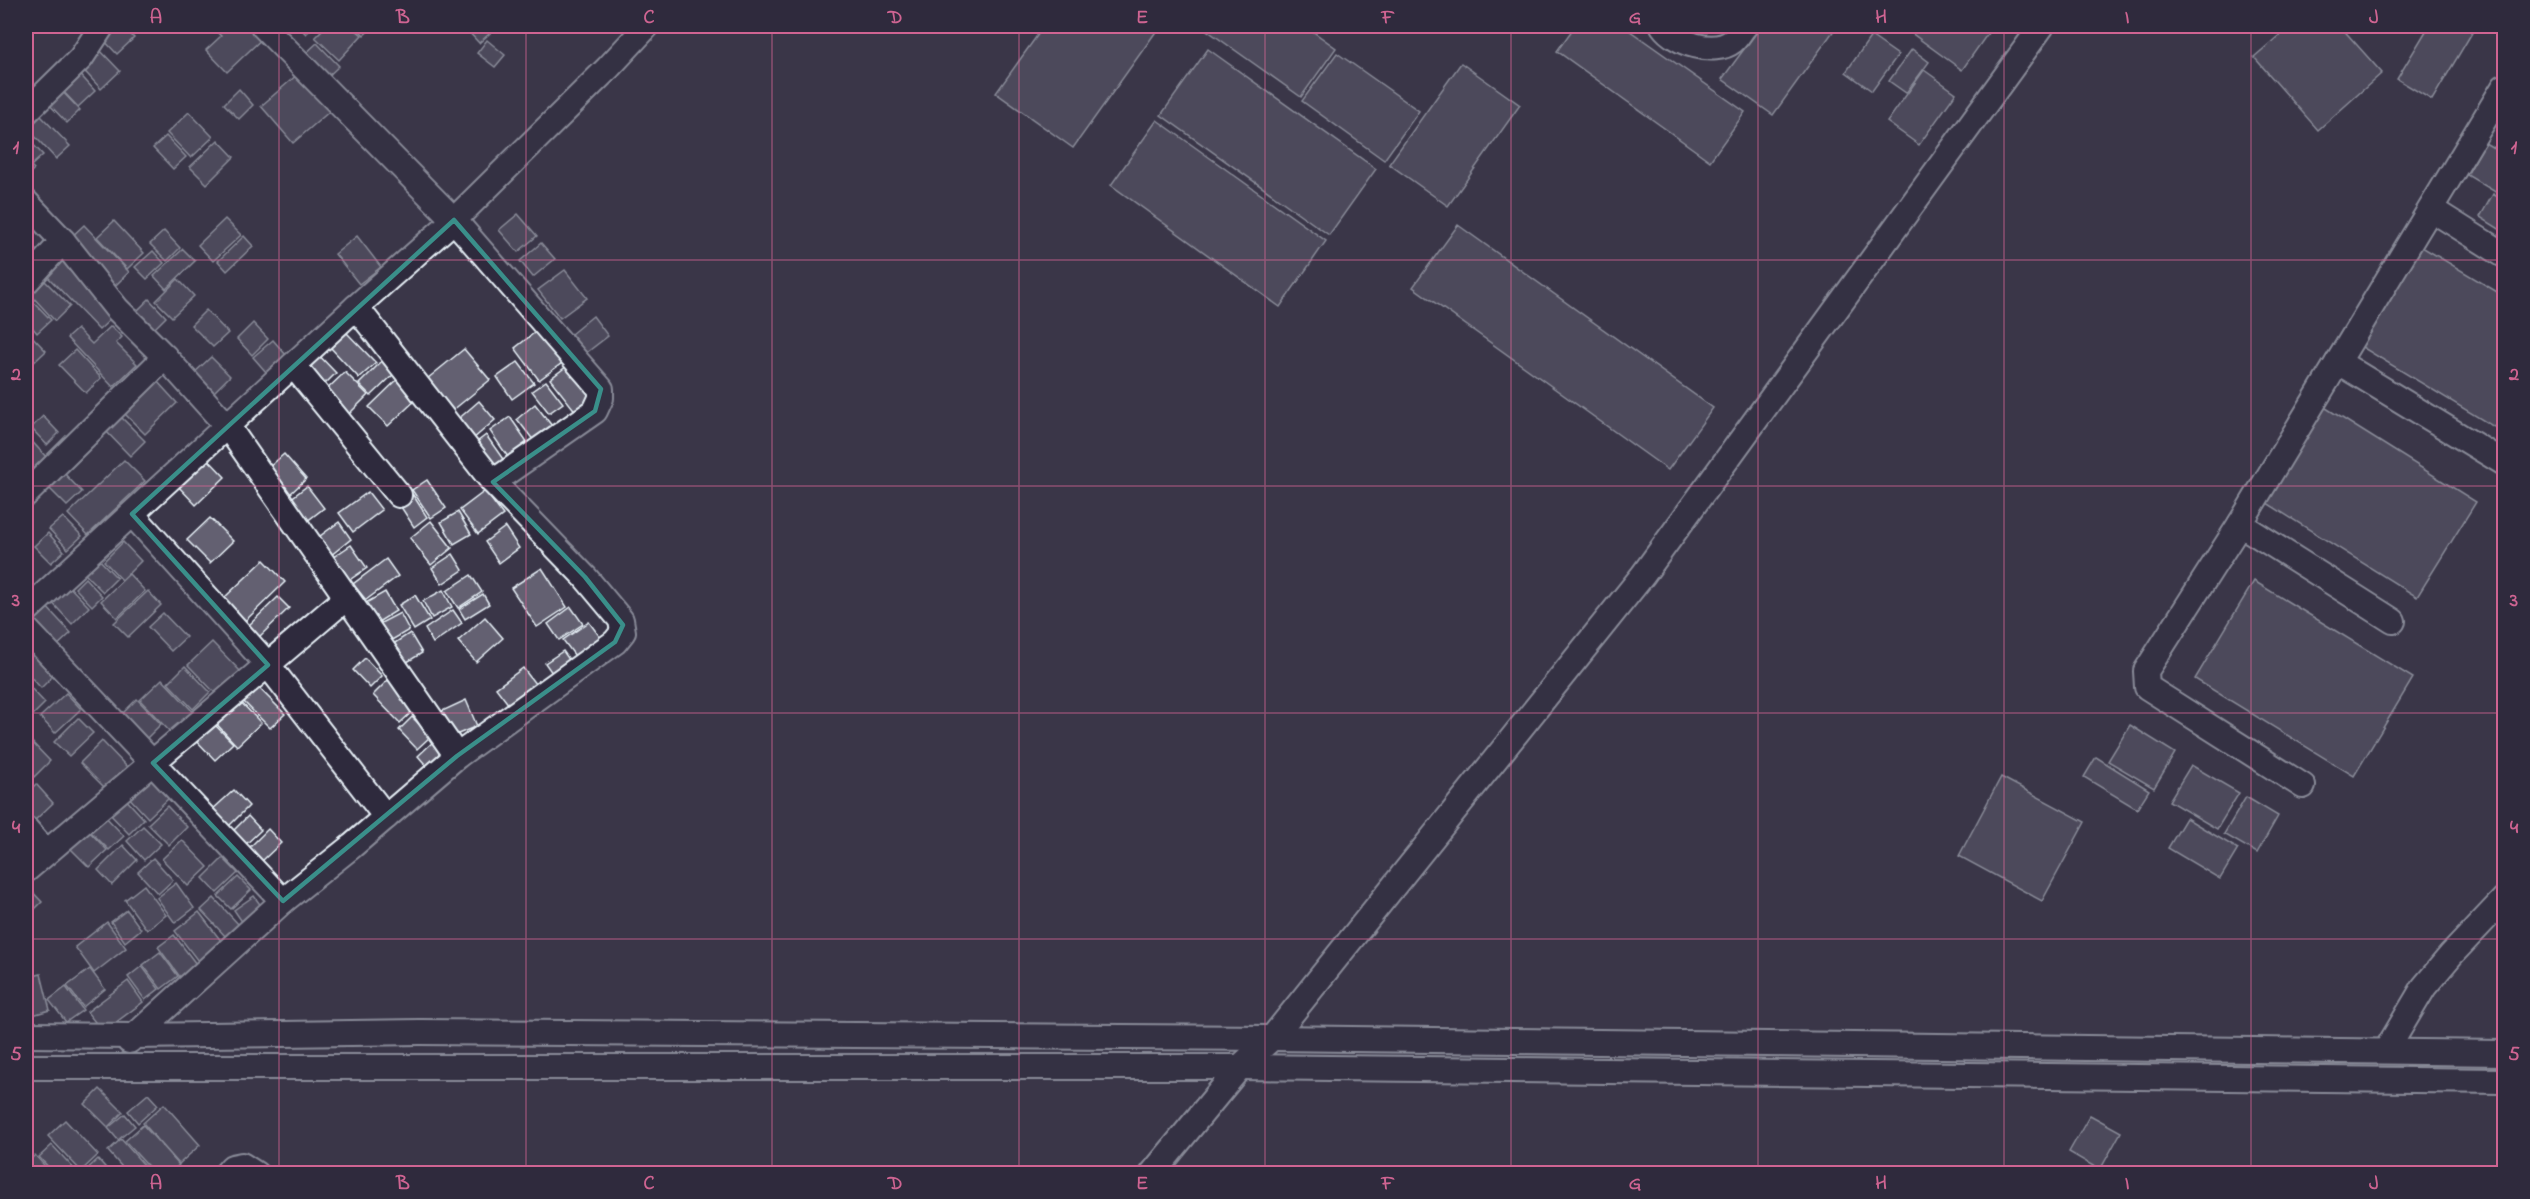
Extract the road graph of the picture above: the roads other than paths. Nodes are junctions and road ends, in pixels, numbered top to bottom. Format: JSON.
{"nodes":[{"id":1,"x":102,"y":26,"type":"edge"},
{"id":2,"x":263,"y":26,"type":"edge"},
{"id":3,"x":646,"y":26,"type":"edge"},
{"id":4,"x":1663,"y":26,"type":"edge"},
{"id":5,"x":1745,"y":26,"type":"edge"},
{"id":6,"x":2042,"y":26,"type":"edge"},
{"id":7,"x":2505,"y":87,"type":"edge"},
{"id":8,"x":26,"y":112,"type":"edge"},
{"id":9,"x":26,"y":202,"type":"edge"},
{"id":10,"x":2431,"y":209,"type":"junction"},
{"id":11,"x":454,"y":220,"type":"junction"},
{"id":12,"x":63,"y":241,"type":"junction"},
{"id":13,"x":2505,"y":255,"type":"edge"},
{"id":14,"x":26,"y":282,"type":"edge"},
{"id":15,"x":356,"y":307,"type":"junction"},
{"id":16,"x":165,"y":357,"type":"junction"},
{"id":17,"x":2338,"y":362,"type":"junction"},
{"id":18,"x":293,"y":365,"type":"junction"},
{"id":19,"x":228,"y":427,"type":"junction"},
{"id":20,"x":2504,"y":463,"type":"edge"},
{"id":21,"x":493,"y":482,"type":"junction"},
{"id":22,"x":26,"y":494,"type":"edge"},
{"id":23,"x":399,"y":495,"type":"dead end"},
{"id":24,"x":132,"y":514,"type":"junction"},
{"id":25,"x":2240,"y":524,"type":"junction"},
{"id":26,"x":346,"y":598,"type":"junction"},
{"id":27,"x":26,"y":611,"type":"edge"},
{"id":28,"x":2394,"y":621,"type":"dead end"},
{"id":29,"x":26,"y":629,"type":"edge"},
{"id":30,"x":268,"y":665,"type":"junction"},
{"id":31,"x":457,"y":756,"type":"junction"},
{"id":32,"x":153,"y":763,"type":"junction"},
{"id":33,"x":2302,"y":786,"type":"dead end"},
{"id":34,"x":386,"y":817,"type":"junction"},
{"id":35,"x":26,"y":829,"type":"edge"},
{"id":36,"x":46,"y":852,"type":"junction"},
{"id":37,"x":26,"y":870,"type":"edge"},
{"id":38,"x":2505,"y":899,"type":"edge"},
{"id":39,"x":283,"y":901,"type":"junction"},
{"id":40,"x":26,"y":1035,"type":"edge"},
{"id":41,"x":135,"y":1036,"type":"junction"},
{"id":42,"x":1272,"y":1038,"type":"junction"},
{"id":43,"x":2386,"y":1052,"type":"junction"},
{"id":44,"x":2505,"y":1053,"type":"edge"},
{"id":45,"x":26,"y":1067,"type":"edge"},
{"id":46,"x":101,"y":1067,"type":"junction"},
{"id":47,"x":1240,"y":1067,"type":"junction"},
{"id":48,"x":2505,"y":1081,"type":"edge"},
{"id":49,"x":226,"y":1173,"type":"edge"},
{"id":50,"x":256,"y":1173,"type":"edge"},
{"id":51,"x":1152,"y":1173,"type":"edge"}],
"edges":[{"from":1,"to":8,"type":"street"},
{"from":2,"to":11,"type":"street"},
{"from":3,"to":11,"type":"street"},
{"from":4,"to":5,"type":"street"},
{"from":6,"to":42,"type":"street"},
{"from":7,"to":10,"type":"street"},
{"from":9,"to":12,"type":"street"},
{"from":10,"to":13,"type":"street"},
{"from":10,"to":17,"type":"street"},
{"from":11,"to":15,"type":"street"},
{"from":11,"to":21,"type":"street"},
{"from":12,"to":14,"type":"street"},
{"from":12,"to":16,"type":"street"},
{"from":15,"to":18,"type":"street"},
{"from":15,"to":21,"type":"street"},
{"from":16,"to":19,"type":"street"},
{"from":16,"to":22,"type":"street"},
{"from":17,"to":20,"type":"street"},
{"from":17,"to":25,"type":"street"},
{"from":18,"to":19,"type":"street"},
{"from":18,"to":23,"type":"street"},
{"from":19,"to":24,"type":"street"},
{"from":19,"to":26,"type":"street"},
{"from":21,"to":31,"type":"street"},
{"from":24,"to":27,"type":"street"},
{"from":24,"to":30,"type":"street"},
{"from":25,"to":28,"type":"street"},
{"from":25,"to":33,"type":"street"},
{"from":26,"to":30,"type":"street"},
{"from":26,"to":31,"type":"street"},
{"from":29,"to":32,"type":"street"},
{"from":30,"to":32,"type":"street"},
{"from":30,"to":34,"type":"street"},
{"from":31,"to":34,"type":"street"},
{"from":32,"to":36,"type":"street"},
{"from":32,"to":39,"type":"street"},
{"from":34,"to":39,"type":"street"},
{"from":35,"to":36,"type":"street"},
{"from":36,"to":37,"type":"street"},
{"from":38,"to":43,"type":"street"},
{"from":39,"to":41,"type":"street"},
{"from":40,"to":41,"type":"street"},
{"from":41,"to":42,"type":"street"},
{"from":41,"to":46,"type":"street"},
{"from":42,"to":43,"type":"street"},
{"from":42,"to":47,"type":"street"},
{"from":43,"to":44,"type":"street"},
{"from":45,"to":46,"type":"street"},
{"from":46,"to":47,"type":"street"},
{"from":47,"to":48,"type":"street"},
{"from":47,"to":51,"type":"street"},
{"from":49,"to":50,"type":"street"}]}
